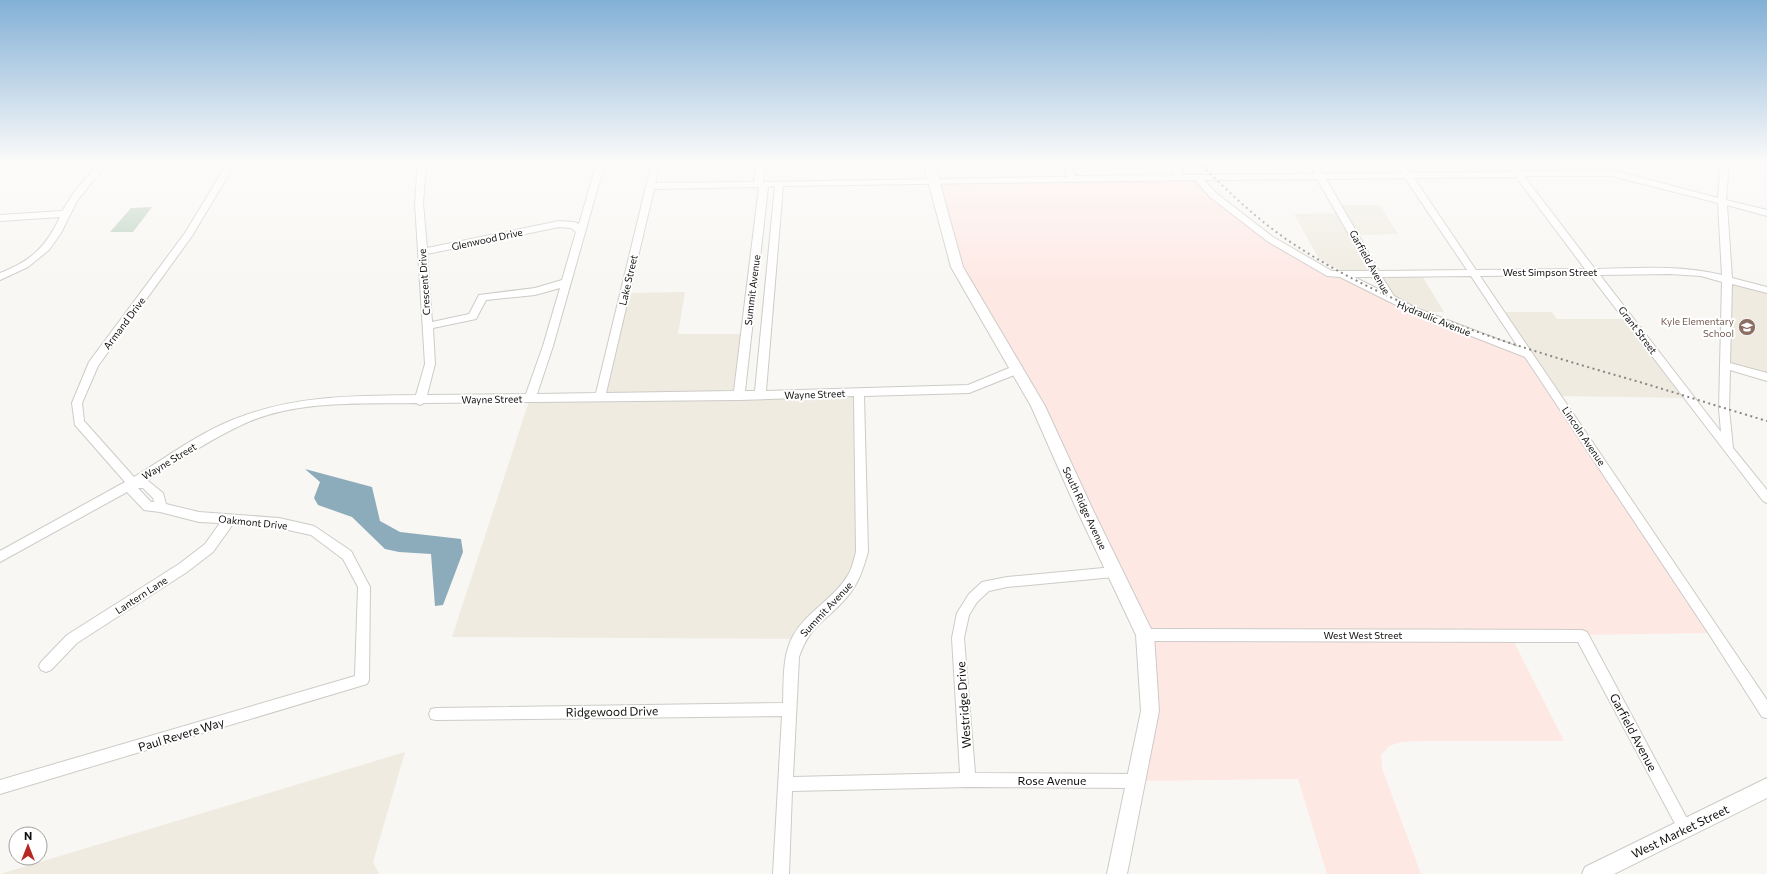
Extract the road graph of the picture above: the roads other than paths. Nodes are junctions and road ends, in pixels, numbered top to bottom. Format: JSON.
{"nodes":[{"id":1,"x":71,"y":203,"type":"edge"},
{"id":2,"x":208,"y":203,"type":"edge"},
{"id":3,"x":419,"y":203,"type":"edge"},
{"id":4,"x":589,"y":203,"type":"edge"},
{"id":5,"x":647,"y":203,"type":"edge"},
{"id":6,"x":759,"y":203,"type":"edge"},
{"id":7,"x":777,"y":203,"type":"edge"},
{"id":8,"x":940,"y":203,"type":"edge"},
{"id":9,"x":1223,"y":203,"type":"edge"},
{"id":10,"x":1335,"y":203,"type":"edge"},
{"id":11,"x":1426,"y":203,"type":"edge"},
{"id":12,"x":1541,"y":203,"type":"edge"},
{"id":13,"x":1722,"y":203,"type":"edge"},
{"id":14,"x":1729,"y":203,"type":"edge"},
{"id":15,"x":1767,"y":213,"type":"edge"},
{"id":16,"x":64,"y":214,"type":"junction"},
{"id":17,"x":0,"y":218,"type":"edge"},
{"id":18,"x":580,"y":231,"type":"junction"},
{"id":19,"x":421,"y":252,"type":"junction"},
{"id":20,"x":1594,"y":272,"type":"junction"},
{"id":21,"x":1473,"y":273,"type":"junction"},
{"id":22,"x":1341,"y":274,"type":"junction"},
{"id":23,"x":1378,"y":274,"type":"junction"},
{"id":24,"x":0,"y":277,"type":"edge"},
{"id":25,"x":1727,"y":279,"type":"junction"},
{"id":26,"x":566,"y":282,"type":"junction"},
{"id":27,"x":1767,"y":290,"type":"edge"},
{"id":28,"x":1391,"y":300,"type":"junction"},
{"id":29,"x":427,"y":326,"type":"junction"},
{"id":30,"x":1529,"y":355,"type":"junction"},
{"id":31,"x":1726,"y":364,"type":"junction"},
{"id":32,"x":1018,"y":369,"type":"junction"},
{"id":33,"x":1767,"y":377,"type":"edge"},
{"id":34,"x":859,"y":392,"type":"junction"},
{"id":35,"x":739,"y":396,"type":"junction"},
{"id":36,"x":760,"y":396,"type":"junction"},
{"id":37,"x":530,"y":398,"type":"junction"},
{"id":38,"x":600,"y":398,"type":"junction"},
{"id":39,"x":420,"y":401,"type":"junction"},
{"id":40,"x":1728,"y":449,"type":"junction"},
{"id":41,"x":133,"y":483,"type":"junction"},
{"id":42,"x":1767,"y":498,"type":"edge"},
{"id":43,"x":230,"y":519,"type":"junction"},
{"id":44,"x":0,"y":557,"type":"edge"},
{"id":45,"x":1114,"y":572,"type":"junction"},
{"id":46,"x":1145,"y":635,"type":"junction"},
{"id":47,"x":1582,"y":636,"type":"joint"},
{"id":48,"x":46,"y":666,"type":"dead end"},
{"id":49,"x":362,"y":680,"type":"joint"},
{"id":50,"x":789,"y":709,"type":"junction"},
{"id":51,"x":1767,"y":712,"type":"edge"},
{"id":52,"x":436,"y":714,"type":"dead end"},
{"id":53,"x":968,"y":780,"type":"junction"},
{"id":54,"x":1136,"y":781,"type":"junction"},
{"id":55,"x":785,"y":784,"type":"junction"},
{"id":56,"x":0,"y":788,"type":"edge"},
{"id":57,"x":1767,"y":788,"type":"edge"},
{"id":58,"x":1686,"y":828,"type":"junction"},
{"id":59,"x":781,"y":874,"type":"edge"},
{"id":60,"x":1117,"y":874,"type":"edge"},
{"id":61,"x":1592,"y":874,"type":"edge"}],
"edges":[{"from":1,"to":16,"type":"street"},
{"from":2,"to":41,"type":"street","name":"Armand Drive"},
{"from":3,"to":19,"type":"street","name":"Crescent Drive"},
{"from":4,"to":18,"type":"street"},
{"from":5,"to":38,"type":"street","name":"Lake Street"},
{"from":6,"to":35,"type":"street","name":"Summit Avenue"},
{"from":7,"to":36,"type":"street","name":"Summit Avenue"},
{"from":8,"to":32,"type":"street","name":"South Ridge Avenue"},
{"from":9,"to":22,"type":"street","name":"West Simpson Street"},
{"from":10,"to":23,"type":"street","name":"Garfield Avenue"},
{"from":11,"to":21,"type":"street","name":"Lincoln Avenue"},
{"from":12,"to":20,"type":"street","name":"Grant Street"},
{"from":13,"to":25,"type":"street"},
{"from":14,"to":15,"type":"street"},
{"from":16,"to":17,"type":"street"},
{"from":16,"to":24,"type":"street"},
{"from":18,"to":19,"type":"street","name":"Glenwood Drive"},
{"from":18,"to":26,"type":"street"},
{"from":19,"to":29,"type":"street","name":"Crescent Drive"},
{"from":20,"to":21,"type":"street","name":"West Simpson Street"},
{"from":20,"to":25,"type":"street","name":"West Simpson Street"},
{"from":20,"to":40,"type":"street","name":"Grant Street"},
{"from":21,"to":23,"type":"street","name":"West Simpson Street"},
{"from":21,"to":30,"type":"street","name":"Lincoln Avenue"},
{"from":22,"to":23,"type":"street","name":"West Simpson Street"},
{"from":22,"to":28,"type":"street","name":"Hydraulic Avenue"},
{"from":23,"to":28,"type":"street","name":"Garfield Avenue"},
{"from":25,"to":27,"type":"street","name":"West Simpson Street"},
{"from":25,"to":31,"type":"street"},
{"from":26,"to":29,"type":"street"},
{"from":26,"to":37,"type":"street"},
{"from":28,"to":30,"type":"street","name":"Hydraulic Avenue"},
{"from":29,"to":39,"type":"street","name":"Crescent Drive"},
{"from":30,"to":51,"type":"street","name":"Lincoln Avenue"},
{"from":31,"to":33,"type":"street"},
{"from":31,"to":40,"type":"street"},
{"from":32,"to":34,"type":"street","name":"Wayne Street"},
{"from":32,"to":45,"type":"street","name":"South Ridge Avenue"},
{"from":34,"to":36,"type":"street","name":"Wayne Street"},
{"from":34,"to":50,"type":"street","name":"Summit Avenue"},
{"from":35,"to":36,"type":"street","name":"Wayne Street"},
{"from":35,"to":38,"type":"street","name":"Wayne Street"},
{"from":37,"to":38,"type":"street","name":"Wayne Street"},
{"from":37,"to":39,"type":"street","name":"Wayne Street"},
{"from":39,"to":41,"type":"street","name":"Wayne Street"},
{"from":40,"to":42,"type":"street","name":"Grant Street"},
{"from":41,"to":43,"type":"street","name":"Oakmont Drive"},
{"from":41,"to":44,"type":"street","name":"Wayne Street"},
{"from":43,"to":48,"type":"street","name":"Lantern Lane"},
{"from":43,"to":49,"type":"street","name":"Oakmont Drive"},
{"from":45,"to":46,"type":"street","name":"South Ridge Avenue"},
{"from":45,"to":53,"type":"street","name":"Westridge Drive"},
{"from":46,"to":47,"type":"street","name":"West West Street"},
{"from":46,"to":54,"type":"street","name":"South Ridge Avenue"},
{"from":47,"to":58,"type":"street","name":"Garfield Avenue"},
{"from":49,"to":56,"type":"street","name":"Paul Revere Way"},
{"from":50,"to":52,"type":"street","name":"Ridgewood Drive"},
{"from":50,"to":55,"type":"street","name":"Summit Avenue"},
{"from":53,"to":54,"type":"street","name":"Rose Avenue"},
{"from":53,"to":55,"type":"street"},
{"from":54,"to":60,"type":"street","name":"South Ridge Avenue"},
{"from":55,"to":59,"type":"street","name":"Summit Avenue"},
{"from":57,"to":58,"type":"street","name":"West Market Street"},
{"from":58,"to":61,"type":"street","name":"West Market Street"}]}
